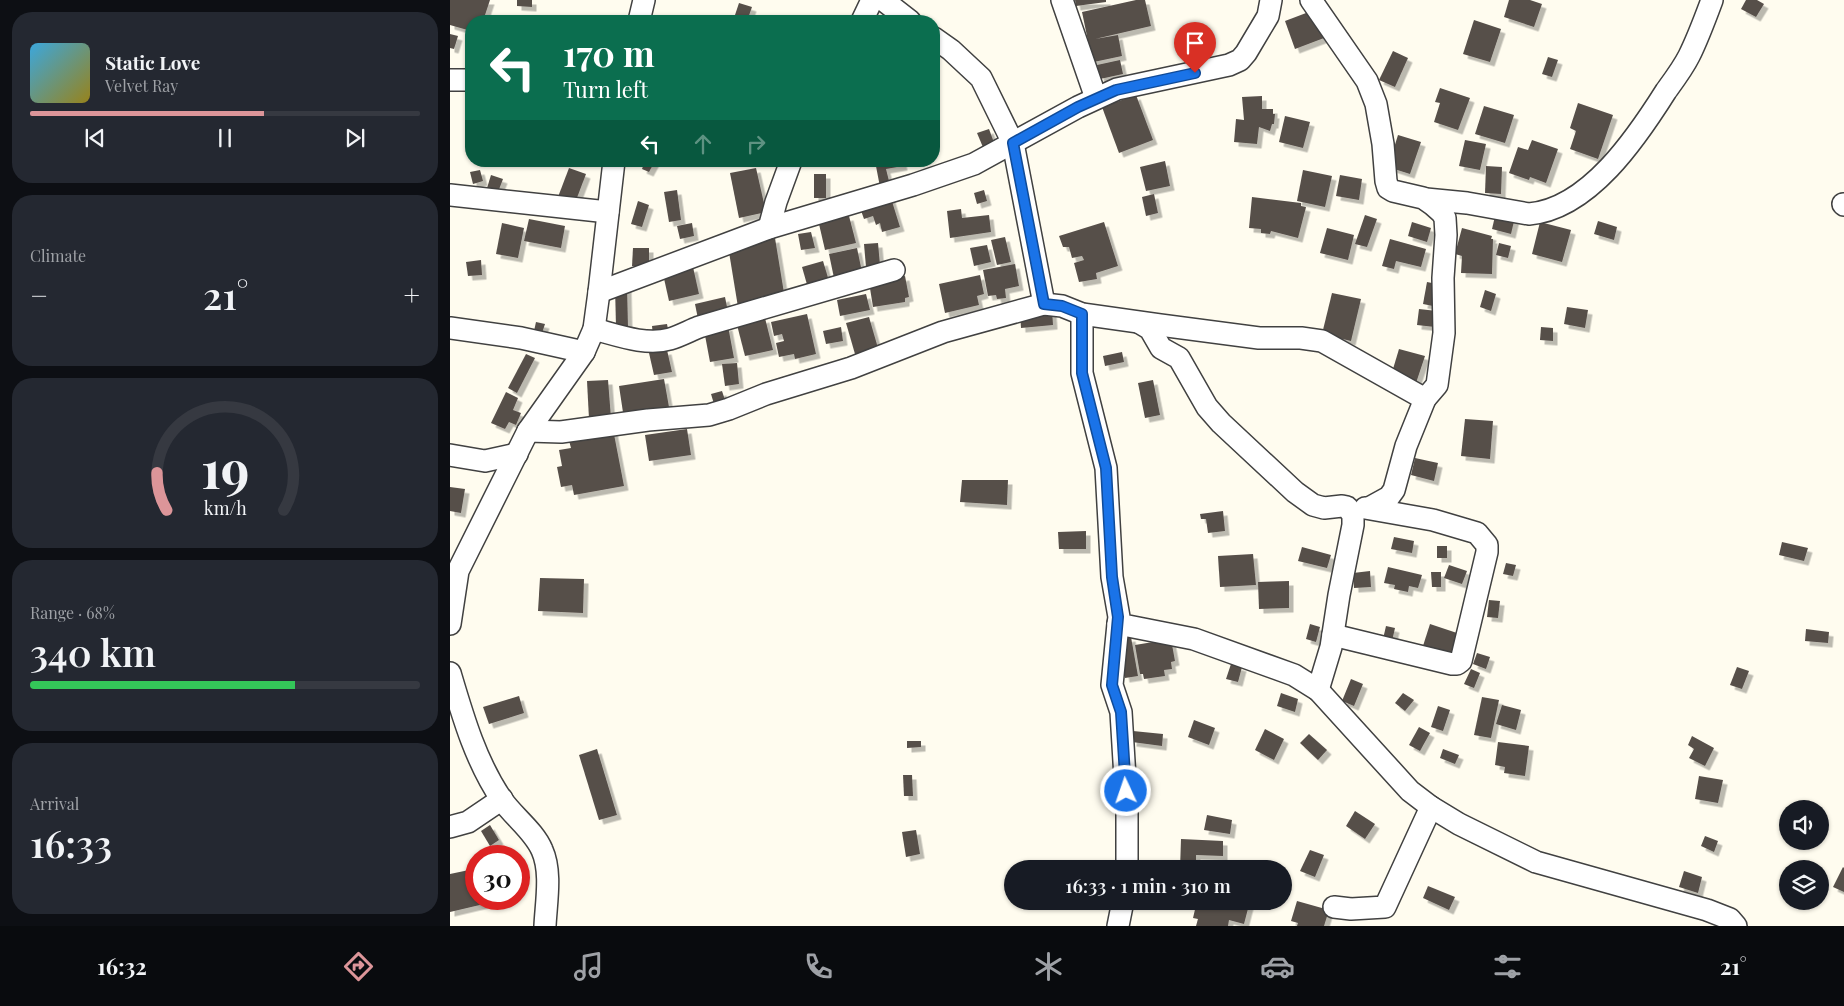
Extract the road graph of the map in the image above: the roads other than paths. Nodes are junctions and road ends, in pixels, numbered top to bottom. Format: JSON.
{"nodes":[{"id":1,"x":644,"y":0,"type":"edge"},
{"id":2,"x":872,"y":0,"type":"edge"},
{"id":3,"x":883,"y":0,"type":"edge"},
{"id":4,"x":1062,"y":0,"type":"edge"},
{"id":5,"x":1270,"y":0,"type":"edge"},
{"id":6,"x":1311,"y":0,"type":"edge"},
{"id":7,"x":1712,"y":0,"type":"edge"},
{"id":8,"x":640,"y":15,"type":"edge"},
{"id":9,"x":865,"y":15,"type":"edge"},
{"id":10,"x":902,"y":15,"type":"edge"},
{"id":11,"x":940,"y":42,"type":"edge"},
{"id":12,"x":450,"y":80,"type":"edge"},
{"id":13,"x":465,"y":80,"type":"edge"},
{"id":14,"x":1096,"y":98,"type":"junction"},
{"id":15,"x":1013,"y":143,"type":"junction"},
{"id":16,"x":613,"y":167,"type":"edge"},
{"id":17,"x":789,"y":167,"type":"edge"},
{"id":18,"x":450,"y":195,"type":"edge"},
{"id":19,"x":1423,"y":198,"type":"junction"},
{"id":20,"x":608,"y":212,"type":"junction"},
{"id":21,"x":769,"y":228,"type":"junction"},
{"id":22,"x":894,"y":270,"type":"dead end"},
{"id":23,"x":600,"y":292,"type":"junction"},
{"id":24,"x":1044,"y":304,"type":"junction"},
{"id":25,"x":1082,"y":314,"type":"junction"},
{"id":26,"x":1140,"y":323,"type":"junction"},
{"id":27,"x":450,"y":328,"type":"edge"},
{"id":28,"x":594,"y":329,"type":"junction"},
{"id":29,"x":584,"y":352,"type":"junction"},
{"id":30,"x":1425,"y":399,"type":"junction"},
{"id":31,"x":528,"y":431,"type":"junction"},
{"id":32,"x":517,"y":454,"type":"junction"},
{"id":33,"x":450,"y":455,"type":"edge"},
{"id":34,"x":1347,"y":507,"type":"junction"},
{"id":35,"x":1369,"y":508,"type":"junction"},
{"id":36,"x":454,"y":571,"type":"edge"},
{"id":37,"x":450,"y":624,"type":"edge"},
{"id":38,"x":1118,"y":624,"type":"junction"},
{"id":39,"x":1333,"y":636,"type":"junction"},
{"id":40,"x":450,"y":673,"type":"edge"},
{"id":41,"x":1318,"y":690,"type":"junction"},
{"id":42,"x":502,"y":799,"type":"junction"},
{"id":43,"x":1431,"y":807,"type":"junction"},
{"id":44,"x":450,"y":827,"type":"edge"},
{"id":45,"x":1127,"y":860,"type":"edge"},
{"id":46,"x":1334,"y":907,"type":"dead end"},
{"id":47,"x":1121,"y":910,"type":"edge"},
{"id":48,"x":545,"y":926,"type":"edge"},
{"id":49,"x":1118,"y":926,"type":"edge"},
{"id":50,"x":1736,"y":926,"type":"edge"}],
"edges":[{"from":1,"to":8,"type":"street"},
{"from":2,"to":9,"type":"street"},
{"from":3,"to":10,"type":"street"},
{"from":4,"to":14,"type":"street"},
{"from":5,"to":14,"type":"street"},
{"from":6,"to":19,"type":"street"},
{"from":7,"to":19,"type":"street"},
{"from":11,"to":15,"type":"street"},
{"from":12,"to":13,"type":"street"},
{"from":14,"to":15,"type":"street"},
{"from":15,"to":21,"type":"street"},
{"from":15,"to":24,"type":"street"},
{"from":16,"to":20,"type":"street"},
{"from":17,"to":21,"type":"street"},
{"from":18,"to":20,"type":"street"},
{"from":19,"to":30,"type":"street"},
{"from":20,"to":23,"type":"street"},
{"from":21,"to":23,"type":"street"},
{"from":22,"to":28,"type":"street"},
{"from":23,"to":28,"type":"street"},
{"from":24,"to":25,"type":"street"},
{"from":24,"to":31,"type":"street"},
{"from":25,"to":26,"type":"street"},
{"from":25,"to":38,"type":"street"},
{"from":26,"to":30,"type":"street"},
{"from":26,"to":34,"type":"street"},
{"from":27,"to":29,"type":"street"},
{"from":28,"to":29,"type":"street"},
{"from":29,"to":31,"type":"street"},
{"from":30,"to":35,"type":"street"},
{"from":31,"to":32,"type":"street"},
{"from":32,"to":33,"type":"street"},
{"from":32,"to":36,"type":"street"},
{"from":34,"to":35,"type":"street"},
{"from":34,"to":39,"type":"street"},
{"from":35,"to":39,"type":"street"},
{"from":36,"to":37,"type":"street"},
{"from":38,"to":41,"type":"street"},
{"from":38,"to":45,"type":"street"},
{"from":39,"to":41,"type":"street"},
{"from":40,"to":42,"type":"street"},
{"from":41,"to":43,"type":"street"},
{"from":42,"to":44,"type":"street"},
{"from":42,"to":48,"type":"street"},
{"from":43,"to":46,"type":"street"},
{"from":43,"to":50,"type":"street"},
{"from":47,"to":49,"type":"street"}]}
